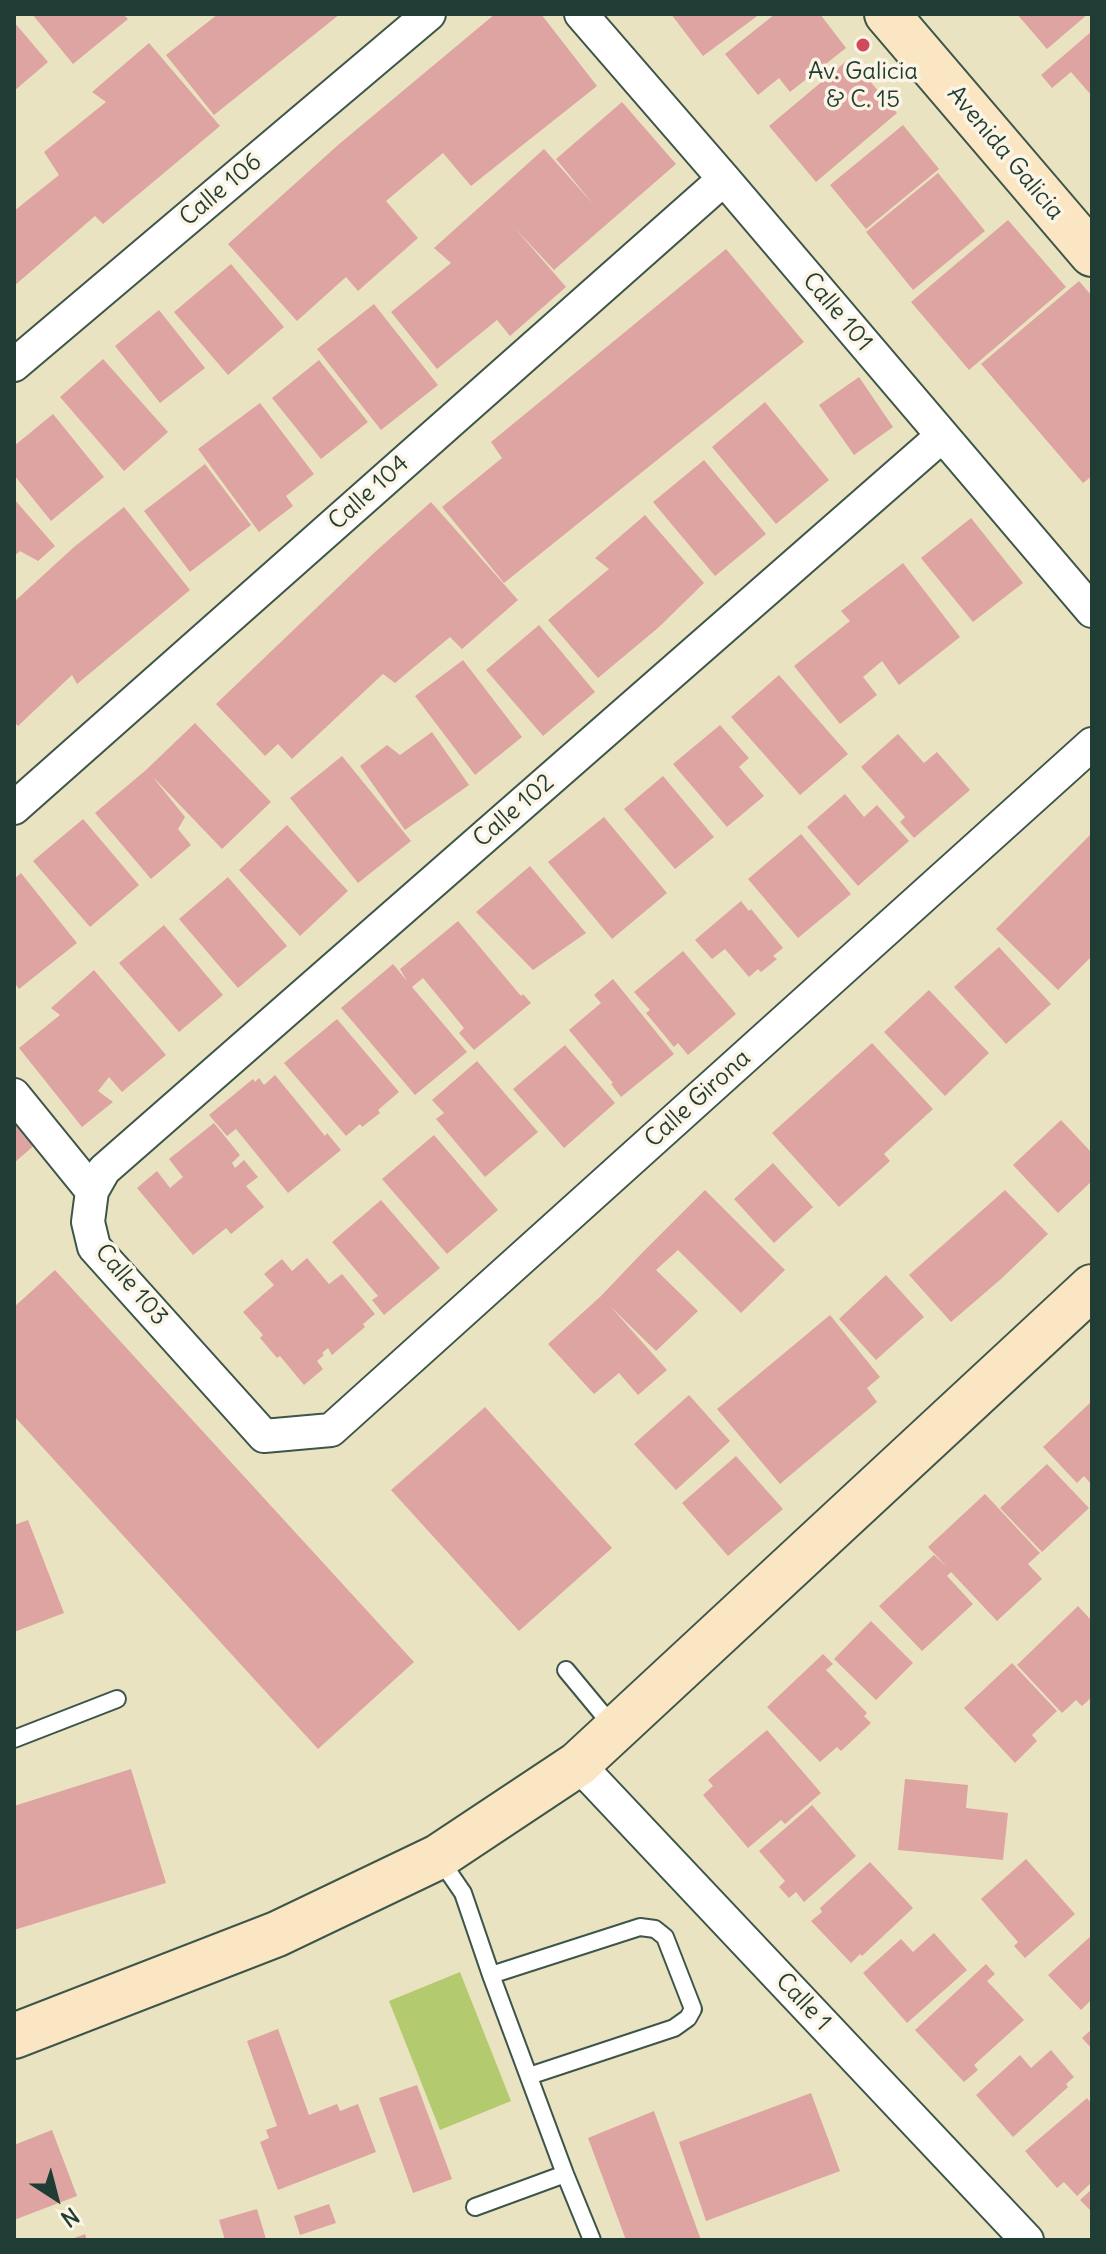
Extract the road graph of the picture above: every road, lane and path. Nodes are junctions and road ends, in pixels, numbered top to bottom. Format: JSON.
{"nodes":[{"id":1,"x":429,"y":14,"type":"edge"},
{"id":2,"x":581,"y":14,"type":"edge"},
{"id":3,"x":887,"y":14,"type":"edge"},
{"id":4,"x":724,"y":179,"type":"junction"},
{"id":5,"x":1092,"y":254,"type":"edge"},
{"id":6,"x":14,"y":365,"type":"edge"},
{"id":7,"x":942,"y":436,"type":"junction"},
{"id":8,"x":1092,"y":611,"type":"edge"},
{"id":9,"x":1092,"y":744,"type":"edge"},
{"id":10,"x":14,"y":808,"type":"edge"},
{"id":11,"x":14,"y":1095,"type":"edge"},
{"id":12,"x":92,"y":1191,"type":"junction"},
{"id":13,"x":1092,"y":1287,"type":"edge"},
{"id":14,"x":295,"y":1433,"type":"joint"},
{"id":15,"x":566,"y":1670,"type":"dead end"},
{"id":16,"x":117,"y":1699,"type":"dead end"},
{"id":17,"x":616,"y":1730,"type":"junction"},
{"id":18,"x":14,"y":1739,"type":"edge"},
{"id":19,"x":578,"y":1764,"type":"junction"},
{"id":20,"x":438,"y":1857,"type":"junction"},
{"id":21,"x":491,"y":1975,"type":"junction"},
{"id":22,"x":14,"y":2036,"type":"edge"},
{"id":23,"x":529,"y":2076,"type":"junction"},
{"id":24,"x":565,"y":2174,"type":"junction"},
{"id":25,"x":475,"y":2207,"type":"dead end"},
{"id":26,"x":1014,"y":2236,"type":"edge"},
{"id":27,"x":592,"y":2240,"type":"edge"}],
"edges":[{"from":1,"to":6,"type":"street","name":"Calle 106"},
{"from":2,"to":4,"type":"street","name":"Calle 101"},
{"from":3,"to":5,"type":"street","name":"Avenida Galicia"},
{"from":4,"to":7,"type":"street","name":"Calle 101"},
{"from":4,"to":10,"type":"street","name":"Calle 104"},
{"from":7,"to":8,"type":"street","name":"Calle 101"},
{"from":7,"to":12,"type":"street","name":"Calle 102"},
{"from":9,"to":14,"type":"street","name":"Calle Girona"},
{"from":11,"to":12,"type":"street"},
{"from":12,"to":14,"type":"street","name":"Calle 103"},
{"from":13,"to":17,"type":"street"},
{"from":15,"to":17,"type":"lane"},
{"from":16,"to":18,"type":"lane"},
{"from":17,"to":19,"type":"street"},
{"from":19,"to":20,"type":"street"},
{"from":19,"to":26,"type":"street","name":"Calle 1"},
{"from":20,"to":21,"type":"lane"},
{"from":20,"to":22,"type":"street"},
{"from":21,"to":23,"type":"lane"},
{"from":21,"to":23,"type":"lane"},
{"from":23,"to":24,"type":"lane"},
{"from":24,"to":25,"type":"lane"},
{"from":24,"to":27,"type":"lane"}]}
